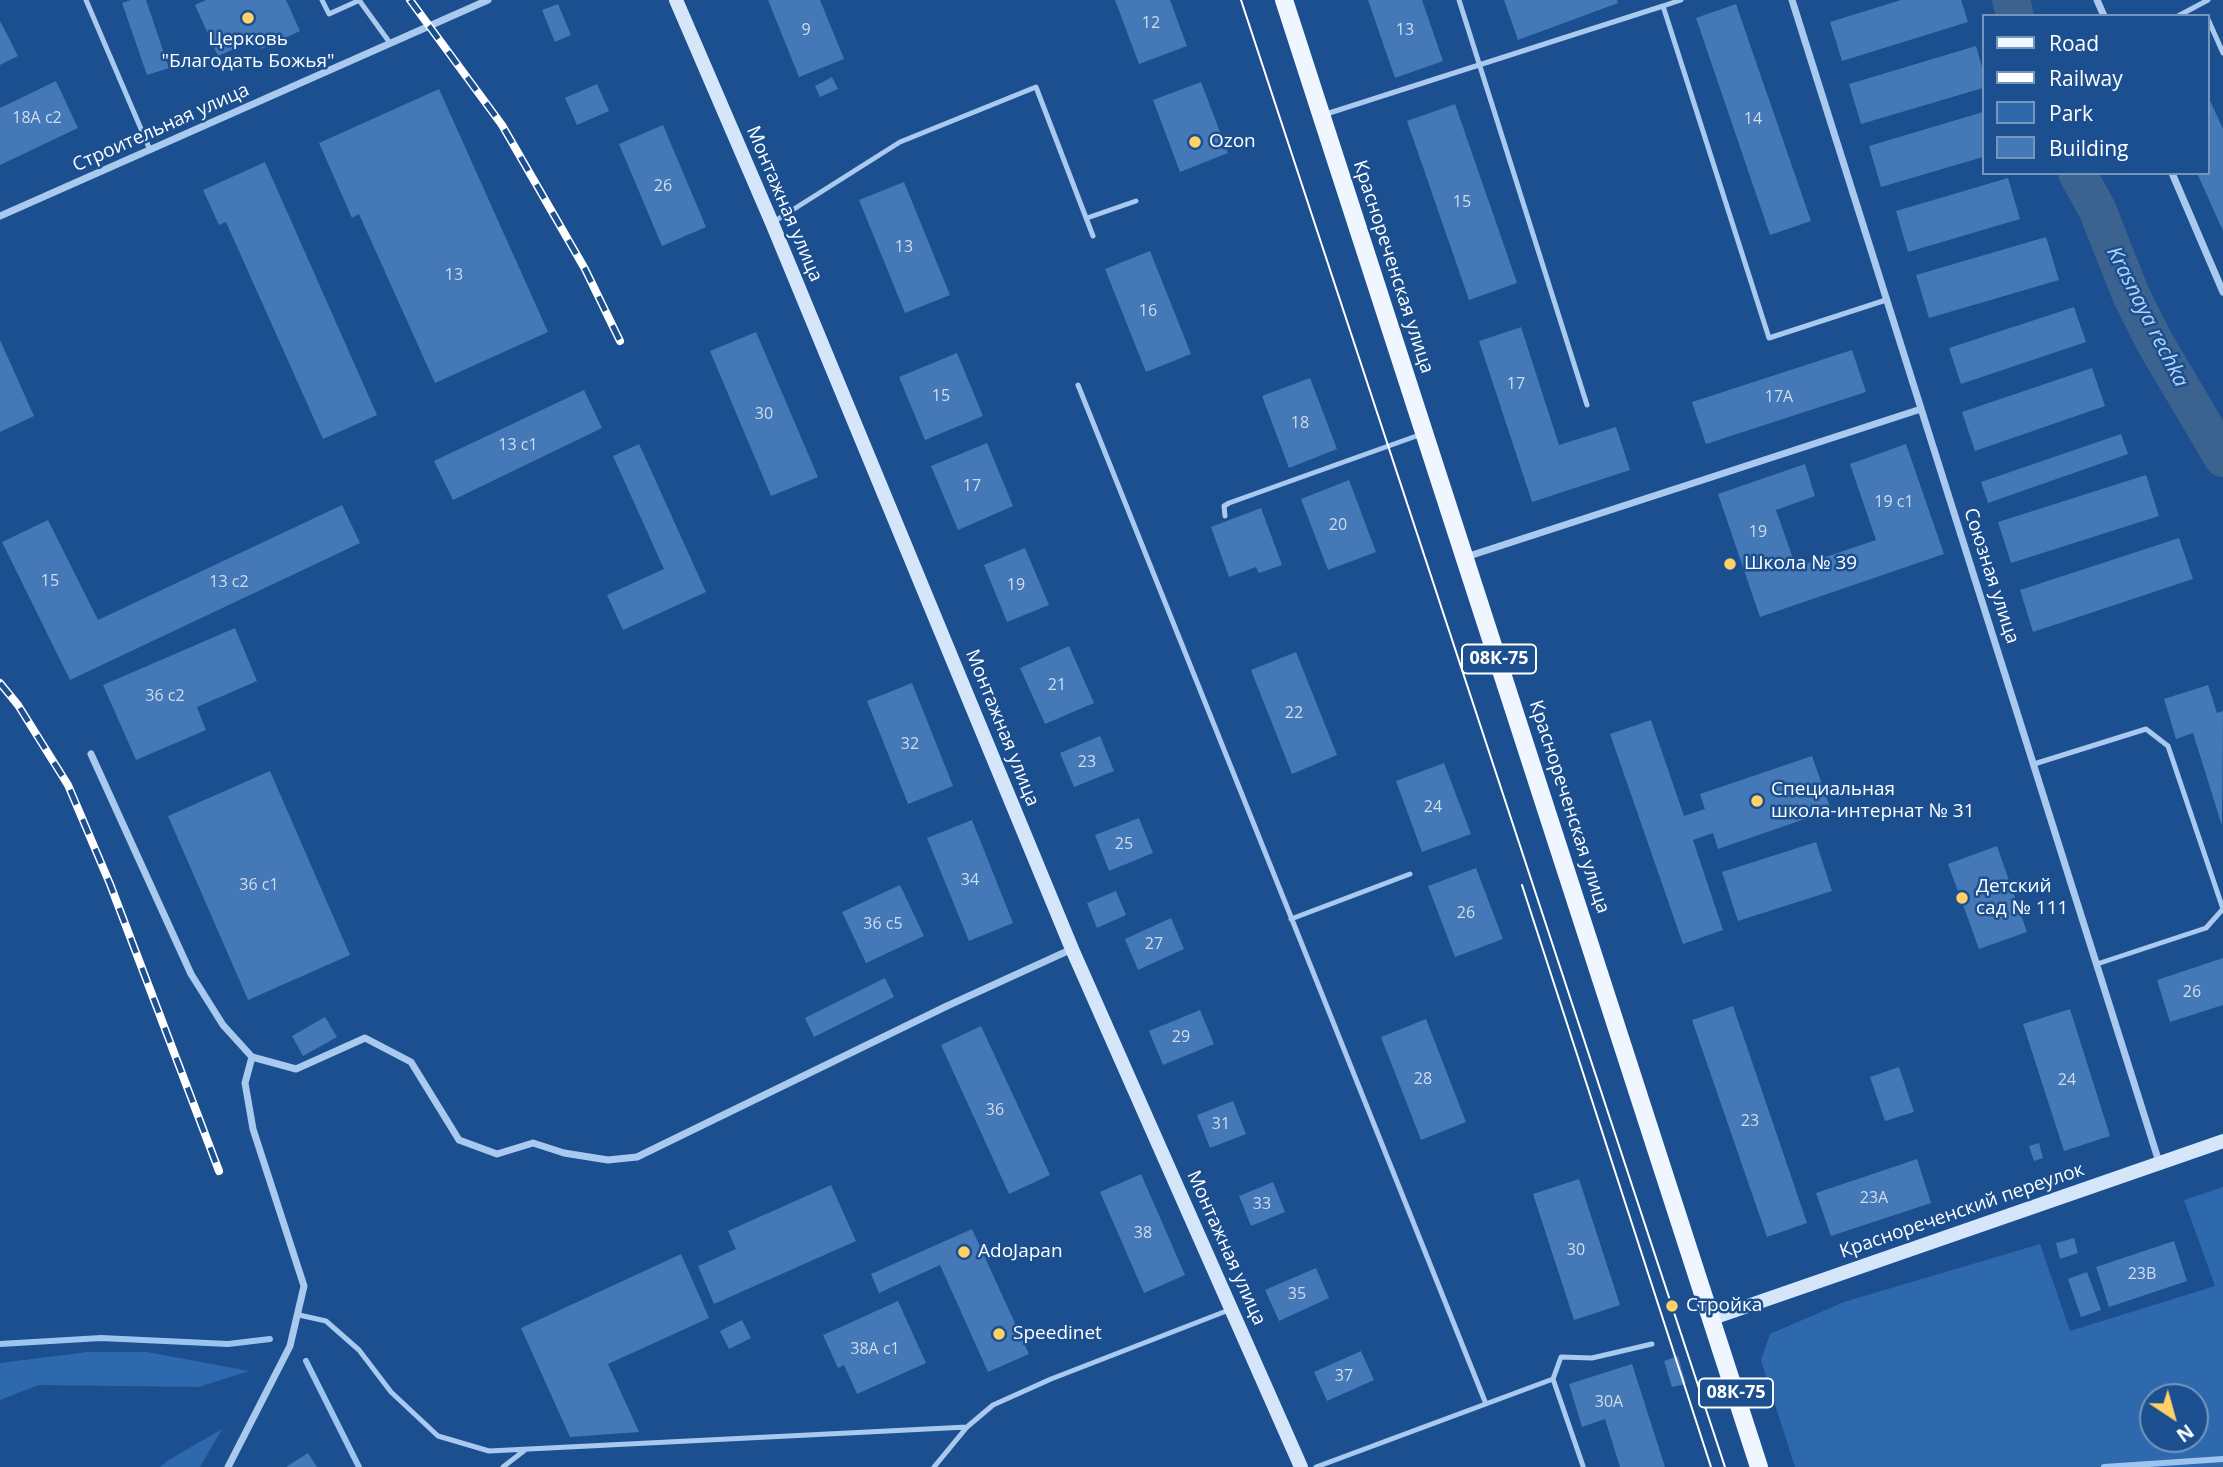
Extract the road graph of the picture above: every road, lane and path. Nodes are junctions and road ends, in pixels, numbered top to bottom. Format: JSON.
{"nodes":[{"id":1,"x":86,"y":0,"type":"edge"},
{"id":2,"x":322,"y":0,"type":"edge"},
{"id":3,"x":487,"y":0,"type":"edge"},
{"id":4,"x":676,"y":0,"type":"edge"},
{"id":5,"x":1284,"y":0,"type":"edge"},
{"id":6,"x":1459,"y":0,"type":"edge"},
{"id":7,"x":1681,"y":0,"type":"edge"},
{"id":8,"x":1792,"y":0,"type":"edge"},
{"id":9,"x":2208,"y":0,"type":"edge"},
{"id":10,"x":2201,"y":4,"type":"junction"},
{"id":11,"x":1663,"y":6,"type":"junction"},
{"id":12,"x":2182,"y":14,"type":"edge"},
{"id":13,"x":2206,"y":14,"type":"edge"},
{"id":14,"x":2209,"y":22,"type":"edge"},
{"id":15,"x":390,"y":43,"type":"junction"},
{"id":16,"x":2223,"y":53,"type":"edge"},
{"id":17,"x":1479,"y":64,"type":"junction"},
{"id":18,"x":1322,"y":115,"type":"junction"},
{"id":19,"x":150,"y":150,"type":"junction"},
{"id":20,"x":2173,"y":175,"type":"edge"},
{"id":21,"x":1136,"y":201,"type":"dead end"},
{"id":22,"x":0,"y":216,"type":"edge"},
{"id":23,"x":1087,"y":218,"type":"junction"},
{"id":24,"x":772,"y":223,"type":"junction"},
{"id":25,"x":1093,"y":236,"type":"dead end"},
{"id":26,"x":2223,"y":292,"type":"edge"},
{"id":27,"x":1886,"y":300,"type":"junction"},
{"id":28,"x":1078,"y":385,"type":"dead end"},
{"id":29,"x":1587,"y":405,"type":"dead end"},
{"id":30,"x":1921,"y":408,"type":"junction"},
{"id":31,"x":1425,"y":433,"type":"junction"},
{"id":32,"x":1225,"y":516,"type":"dead end"},
{"id":33,"x":1466,"y":557,"type":"junction"},
{"id":34,"x":91,"y":754,"type":"dead end"},
{"id":35,"x":2034,"y":764,"type":"junction"},
{"id":36,"x":1410,"y":874,"type":"dead end"},
{"id":37,"x":2223,"y":909,"type":"edge"},
{"id":38,"x":1292,"y":919,"type":"junction"},
{"id":39,"x":1072,"y":949,"type":"junction"},
{"id":40,"x":2097,"y":964,"type":"junction"},
{"id":41,"x":252,"y":1057,"type":"junction"},
{"id":42,"x":2223,"y":1141,"type":"edge"},
{"id":43,"x":2160,"y":1162,"type":"junction"},
{"id":44,"x":1232,"y":1309,"type":"junction"},
{"id":45,"x":299,"y":1315,"type":"junction"},
{"id":46,"x":1713,"y":1318,"type":"junction"},
{"id":47,"x":1652,"y":1344,"type":"dead end"},
{"id":48,"x":1553,"y":1379,"type":"junction"},
{"id":49,"x":1486,"y":1404,"type":"junction"},
{"id":50,"x":967,"y":1427,"type":"junction"},
{"id":51,"x":526,"y":1450,"type":"junction"},
{"id":52,"x":1583,"y":1466,"type":"edge"},
{"id":53,"x":228,"y":1467,"type":"edge"},
{"id":54,"x":503,"y":1467,"type":"edge"},
{"id":55,"x":934,"y":1467,"type":"edge"},
{"id":56,"x":1301,"y":1467,"type":"edge"},
{"id":57,"x":1316,"y":1467,"type":"edge"},
{"id":58,"x":1759,"y":1467,"type":"edge"}],
"edges":[{"from":1,"to":19,"type":"lane"},
{"from":2,"to":15,"type":"lane"},
{"from":3,"to":15,"type":"street","name":"Строительная улица"},
{"from":4,"to":24,"type":"street","name":"Монтажная улица"},
{"from":5,"to":18,"type":"main road","name":"Краснореченская улица","number":"08К-75"},
{"from":6,"to":17,"type":"lane"},
{"from":7,"to":11,"type":"lane"},
{"from":8,"to":27,"type":"street","name":"Союзная улица"},
{"from":9,"to":10,"type":"lane"},
{"from":10,"to":12,"type":"lane"},
{"from":10,"to":13,"type":"lane"},
{"from":11,"to":17,"type":"lane"},
{"from":11,"to":27,"type":"lane"},
{"from":14,"to":16,"type":"lane"},
{"from":15,"to":19,"type":"street","name":"Строительная улица"},
{"from":17,"to":18,"type":"lane"},
{"from":17,"to":29,"type":"lane"},
{"from":18,"to":31,"type":"main road","name":"Краснореченская улица","number":"08К-75"},
{"from":19,"to":22,"type":"street","name":"Строительная улица"},
{"from":20,"to":26,"type":"street"},
{"from":21,"to":23,"type":"lane"},
{"from":23,"to":24,"type":"lane"},
{"from":23,"to":25,"type":"lane"},
{"from":24,"to":39,"type":"street","name":"Монтажная улица"},
{"from":27,"to":30,"type":"street","name":"Союзная улица"},
{"from":28,"to":38,"type":"lane"},
{"from":30,"to":33,"type":"street"},
{"from":30,"to":35,"type":"street","name":"Союзная улица"},
{"from":31,"to":32,"type":"lane"},
{"from":31,"to":33,"type":"main road","name":"Краснореченская улица","number":"08К-75"},
{"from":33,"to":46,"type":"main road","name":"Краснореченская улица","number":"08К-75"},
{"from":34,"to":41,"type":"street"},
{"from":35,"to":37,"type":"lane"},
{"from":35,"to":40,"type":"street","name":"Союзная улица"},
{"from":36,"to":38,"type":"lane"},
{"from":37,"to":40,"type":"lane"},
{"from":38,"to":49,"type":"lane"},
{"from":39,"to":41,"type":"street"},
{"from":39,"to":44,"type":"street","name":"Монтажная улица"},
{"from":40,"to":43,"type":"street","name":"Союзная улица"},
{"from":41,"to":45,"type":"street"},
{"from":42,"to":43,"type":"street","name":"Краснореченский переулок"},
{"from":43,"to":46,"type":"street","name":"Краснореченский переулок"},
{"from":44,"to":50,"type":"lane"},
{"from":44,"to":56,"type":"street","name":"Монтажная улица"},
{"from":45,"to":51,"type":"lane"},
{"from":45,"to":53,"type":"street"},
{"from":46,"to":58,"type":"main road","name":"Краснореченская улица","number":"08К-75"},
{"from":47,"to":48,"type":"lane"},
{"from":48,"to":49,"type":"lane"},
{"from":48,"to":52,"type":"lane"},
{"from":49,"to":57,"type":"lane"},
{"from":50,"to":51,"type":"lane"},
{"from":50,"to":55,"type":"lane"},
{"from":51,"to":54,"type":"lane"}]}
